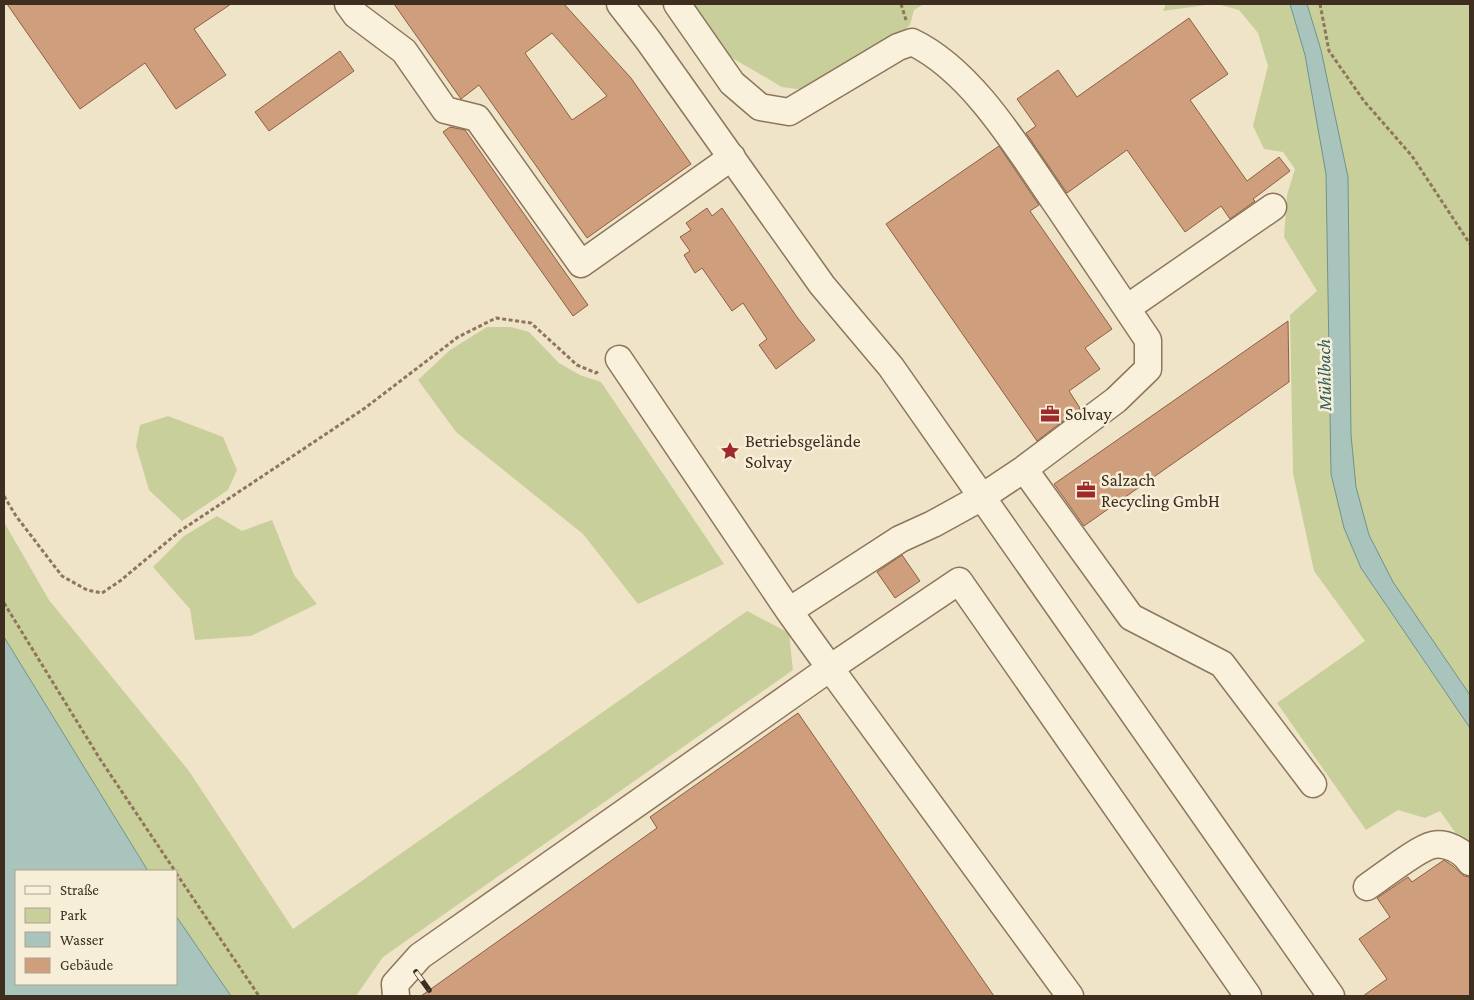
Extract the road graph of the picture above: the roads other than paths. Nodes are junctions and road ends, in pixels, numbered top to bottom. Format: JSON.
{"nodes":[{"id":1,"x":348,"y":4,"type":"edge"},
{"id":2,"x":620,"y":4,"type":"edge"},
{"id":3,"x":677,"y":4,"type":"edge"},
{"id":4,"x":732,"y":157,"type":"junction"},
{"id":5,"x":1273,"y":207,"type":"dead end"},
{"id":6,"x":1127,"y":308,"type":"junction"},
{"id":7,"x":619,"y":359,"type":"road end"},
{"id":8,"x":1024,"y":469,"type":"junction"},
{"id":9,"x":982,"y":497,"type":"junction"},
{"id":10,"x":789,"y":610,"type":"junction"},
{"id":11,"x":830,"y":668,"type":"junction"},
{"id":12,"x":1313,"y":784,"type":"dead end"},
{"id":13,"x":1470,"y":862,"type":"edge"},
{"id":14,"x":1367,"y":887,"type":"dead end"},
{"id":15,"x":396,"y":996,"type":"edge"},
{"id":16,"x":1070,"y":996,"type":"edge"},
{"id":17,"x":1248,"y":996,"type":"edge"},
{"id":18,"x":1331,"y":996,"type":"edge"}],
"edges":[{"from":1,"to":4,"type":"lane"},
{"from":2,"to":4,"type":"lane"},
{"from":3,"to":6,"type":"lane"},
{"from":4,"to":9,"type":"lane"},
{"from":5,"to":6,"type":"lane"},
{"from":6,"to":8,"type":"lane"},
{"from":7,"to":10,"type":"lane"},
{"from":8,"to":9,"type":"lane"},
{"from":8,"to":12,"type":"lane"},
{"from":9,"to":10,"type":"lane"},
{"from":9,"to":18,"type":"lane"},
{"from":10,"to":11,"type":"lane"},
{"from":11,"to":15,"type":"lane"},
{"from":11,"to":16,"type":"lane"},
{"from":11,"to":17,"type":"lane"},
{"from":13,"to":14,"type":"lane"}]}
